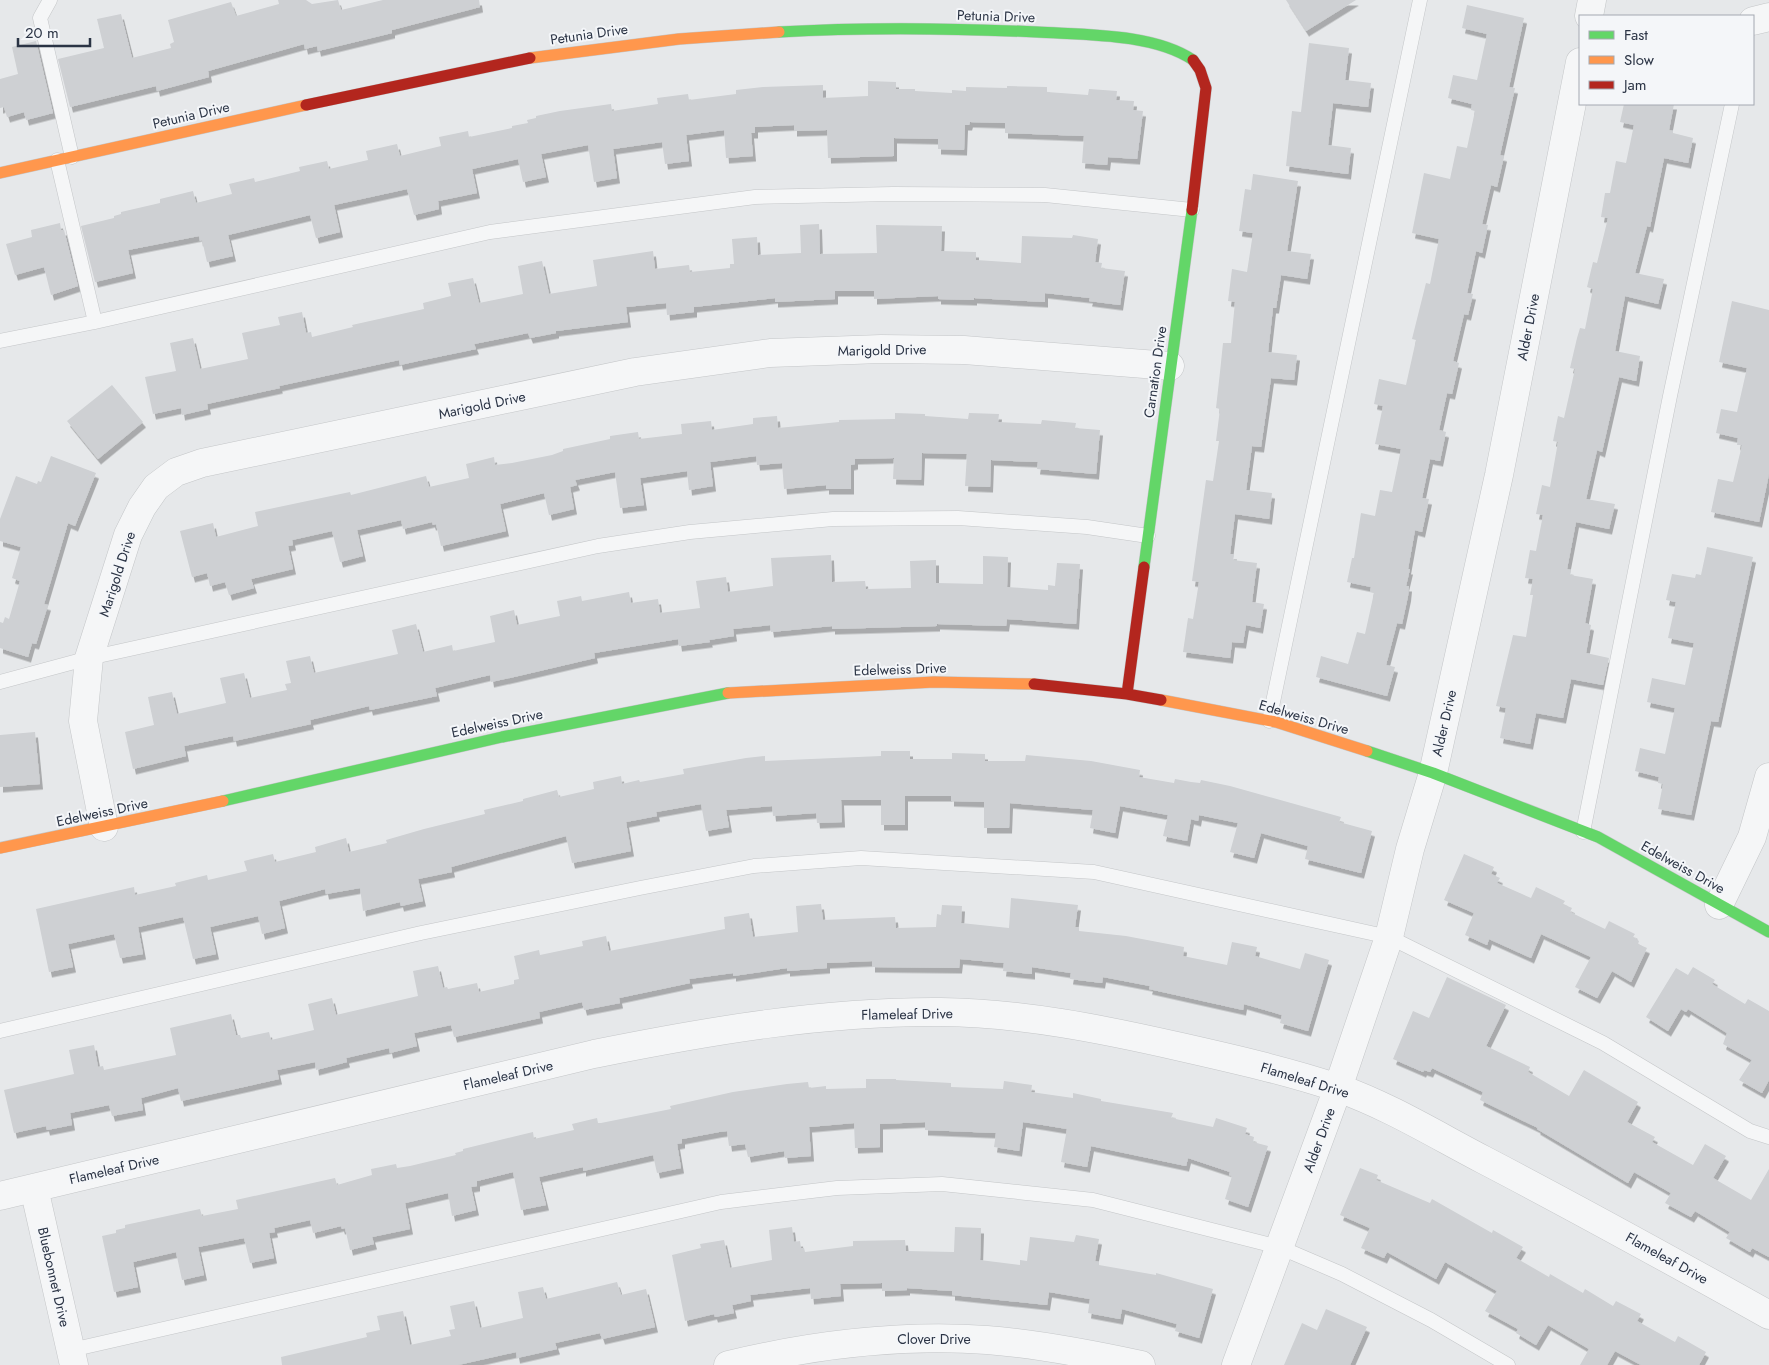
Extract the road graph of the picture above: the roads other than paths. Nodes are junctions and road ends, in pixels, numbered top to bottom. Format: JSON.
{"nodes":[{"id":1,"x":50,"y":0,"type":"edge"},
{"id":2,"x":1420,"y":0,"type":"edge"},
{"id":3,"x":1592,"y":0,"type":"edge"},
{"id":4,"x":1589,"y":15,"type":"edge"},
{"id":5,"x":1769,"y":17,"type":"edge"},
{"id":6,"x":1754,"y":21,"type":"edge"},
{"id":7,"x":1192,"y":58,"type":"joint"},
{"id":8,"x":1579,"y":67,"type":"edge"},
{"id":9,"x":1732,"y":105,"type":"edge"},
{"id":10,"x":72,"y":157,"type":"junction"},
{"id":11,"x":57,"y":160,"type":"junction"},
{"id":12,"x":0,"y":173,"type":"edge"},
{"id":13,"x":1192,"y":210,"type":"junction"},
{"id":14,"x":95,"y":322,"type":"junction"},
{"id":15,"x":0,"y":341,"type":"edge"},
{"id":16,"x":1170,"y":366,"type":"junction"},
{"id":17,"x":1148,"y":536,"type":"junction"},
{"id":18,"x":89,"y":658,"type":"junction"},
{"id":19,"x":0,"y":682,"type":"edge"},
{"id":20,"x":1127,"y":694,"type":"junction"},
{"id":21,"x":1269,"y":720,"type":"junction"},
{"id":22,"x":1433,"y":773,"type":"junction"},
{"id":23,"x":1769,"y":777,"type":"edge"},
{"id":24,"x":104,"y":827,"type":"junction"},
{"id":25,"x":1583,"y":832,"type":"junction"},
{"id":26,"x":0,"y":848,"type":"edge"},
{"id":27,"x":1719,"y":905,"type":"junction"},
{"id":28,"x":1769,"y":932,"type":"edge"},
{"id":29,"x":1389,"y":937,"type":"junction"},
{"id":30,"x":0,"y":1031,"type":"edge"},
{"id":31,"x":1338,"y":1088,"type":"junction"},
{"id":32,"x":1769,"y":1137,"type":"edge"},
{"id":33,"x":34,"y":1188,"type":"junction"},
{"id":34,"x":0,"y":1196,"type":"edge"},
{"id":35,"x":1279,"y":1247,"type":"junction"},
{"id":36,"x":1769,"y":1315,"type":"edge"},
{"id":37,"x":73,"y":1358,"type":"edge"},
{"id":38,"x":728,"y":1365,"type":"edge"},
{"id":39,"x":1141,"y":1365,"type":"edge"},
{"id":40,"x":1236,"y":1365,"type":"edge"},
{"id":41,"x":1508,"y":1365,"type":"edge"}],
"edges":[{"from":1,"to":10,"type":"lane"},
{"from":2,"to":21,"type":"lane"},
{"from":3,"to":4,"type":"street"},
{"from":5,"to":6,"type":"street"},
{"from":7,"to":10,"type":"street","name":"Petunia Drive"},
{"from":7,"to":13,"type":"street","name":"Carnation Drive"},
{"from":8,"to":22,"type":"street","name":"Alder Drive"},
{"from":9,"to":25,"type":"lane"},
{"from":10,"to":11,"type":"street","name":"Petunia Drive"},
{"from":11,"to":12,"type":"street","name":"Petunia Drive"},
{"from":11,"to":14,"type":"lane"},
{"from":13,"to":14,"type":"lane"},
{"from":13,"to":16,"type":"street","name":"Carnation Drive"},
{"from":14,"to":15,"type":"lane"},
{"from":16,"to":17,"type":"street","name":"Carnation Drive"},
{"from":16,"to":18,"type":"street","name":"Marigold Drive"},
{"from":17,"to":18,"type":"lane"},
{"from":17,"to":20,"type":"street","name":"Carnation Drive"},
{"from":18,"to":19,"type":"lane"},
{"from":18,"to":24,"type":"street","name":"Marigold Drive"},
{"from":20,"to":21,"type":"street","name":"Edelweiss Drive"},
{"from":20,"to":24,"type":"street","name":"Edelweiss Drive"},
{"from":21,"to":22,"type":"street","name":"Edelweiss Drive"},
{"from":22,"to":25,"type":"street","name":"Edelweiss Drive"},
{"from":22,"to":29,"type":"street","name":"Alder Drive"},
{"from":23,"to":27,"type":"street"},
{"from":24,"to":26,"type":"street","name":"Edelweiss Drive"},
{"from":25,"to":27,"type":"street","name":"Edelweiss Drive"},
{"from":27,"to":28,"type":"street","name":"Edelweiss Drive"},
{"from":29,"to":30,"type":"lane"},
{"from":29,"to":31,"type":"street","name":"Alder Drive"},
{"from":29,"to":32,"type":"lane"},
{"from":31,"to":33,"type":"street","name":"Flameleaf Drive"},
{"from":31,"to":35,"type":"street","name":"Alder Drive"},
{"from":31,"to":36,"type":"street","name":"Flameleaf Drive"},
{"from":33,"to":34,"type":"street","name":"Flameleaf Drive"},
{"from":33,"to":37,"type":"street","name":"Bluebonnet Drive"},
{"from":35,"to":37,"type":"lane"},
{"from":35,"to":40,"type":"street","name":"Alder Drive"},
{"from":35,"to":41,"type":"lane"},
{"from":38,"to":39,"type":"street","name":"Clover Drive"}]}
